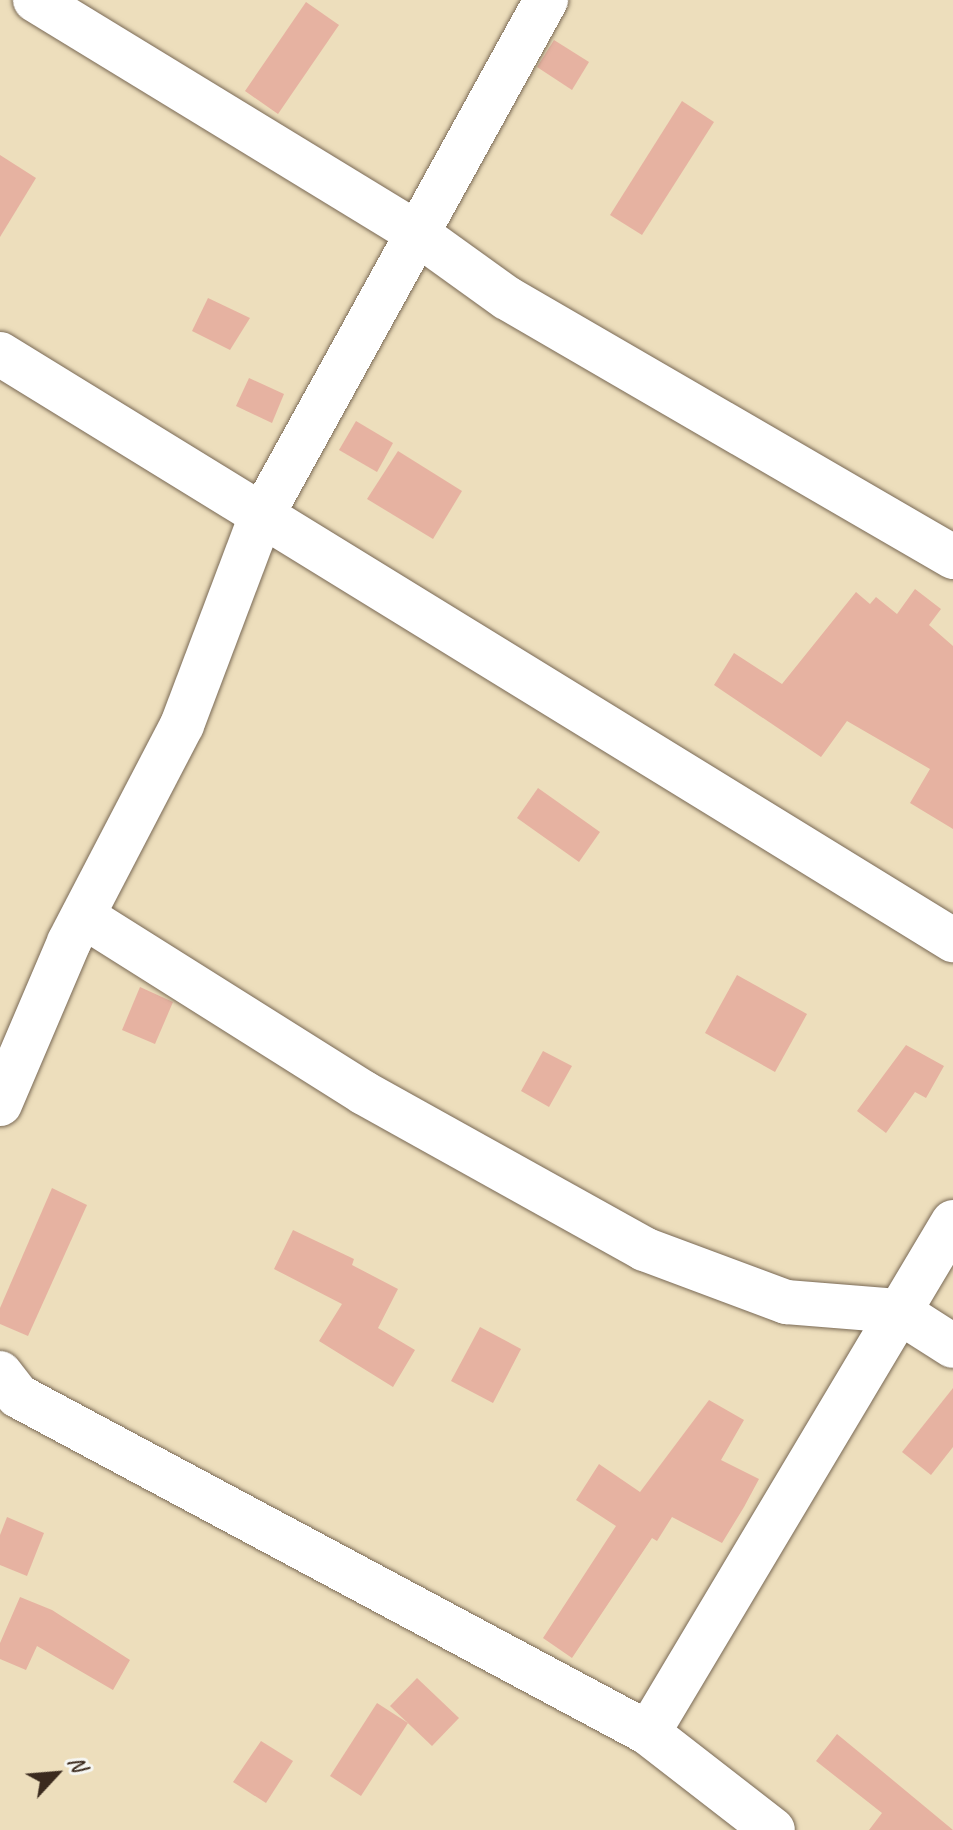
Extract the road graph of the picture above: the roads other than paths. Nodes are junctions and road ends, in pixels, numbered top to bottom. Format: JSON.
{"nodes":[{"id":1,"x":35,"y":0,"type":"edge"},
{"id":2,"x":546,"y":0,"type":"edge"},
{"id":3,"x":415,"y":232,"type":"junction"},
{"id":4,"x":0,"y":354,"type":"edge"},
{"id":5,"x":260,"y":519,"type":"junction"},
{"id":6,"x":953,"y":557,"type":"edge"},
{"id":7,"x":83,"y":916,"type":"junction"},
{"id":8,"x":953,"y":940,"type":"edge"},
{"id":9,"x":0,"y":1104,"type":"edge"},
{"id":10,"x":953,"y":1222,"type":"edge"},
{"id":11,"x":898,"y":1311,"type":"junction"},
{"id":12,"x":953,"y":1346,"type":"edge"},
{"id":13,"x":0,"y":1373,"type":"edge"},
{"id":14,"x":648,"y":1733,"type":"junction"},
{"id":15,"x":773,"y":1830,"type":"edge"}],
"edges":[{"from":1,"to":3,"type":"street"},
{"from":2,"to":3,"type":"street"},
{"from":3,"to":5,"type":"street"},
{"from":3,"to":6,"type":"street"},
{"from":4,"to":5,"type":"street"},
{"from":5,"to":7,"type":"street"},
{"from":5,"to":8,"type":"street"},
{"from":7,"to":9,"type":"street"},
{"from":7,"to":11,"type":"street"},
{"from":10,"to":11,"type":"street"},
{"from":11,"to":12,"type":"street"},
{"from":11,"to":14,"type":"street"},
{"from":13,"to":14,"type":"street"},
{"from":14,"to":15,"type":"street"}]}
